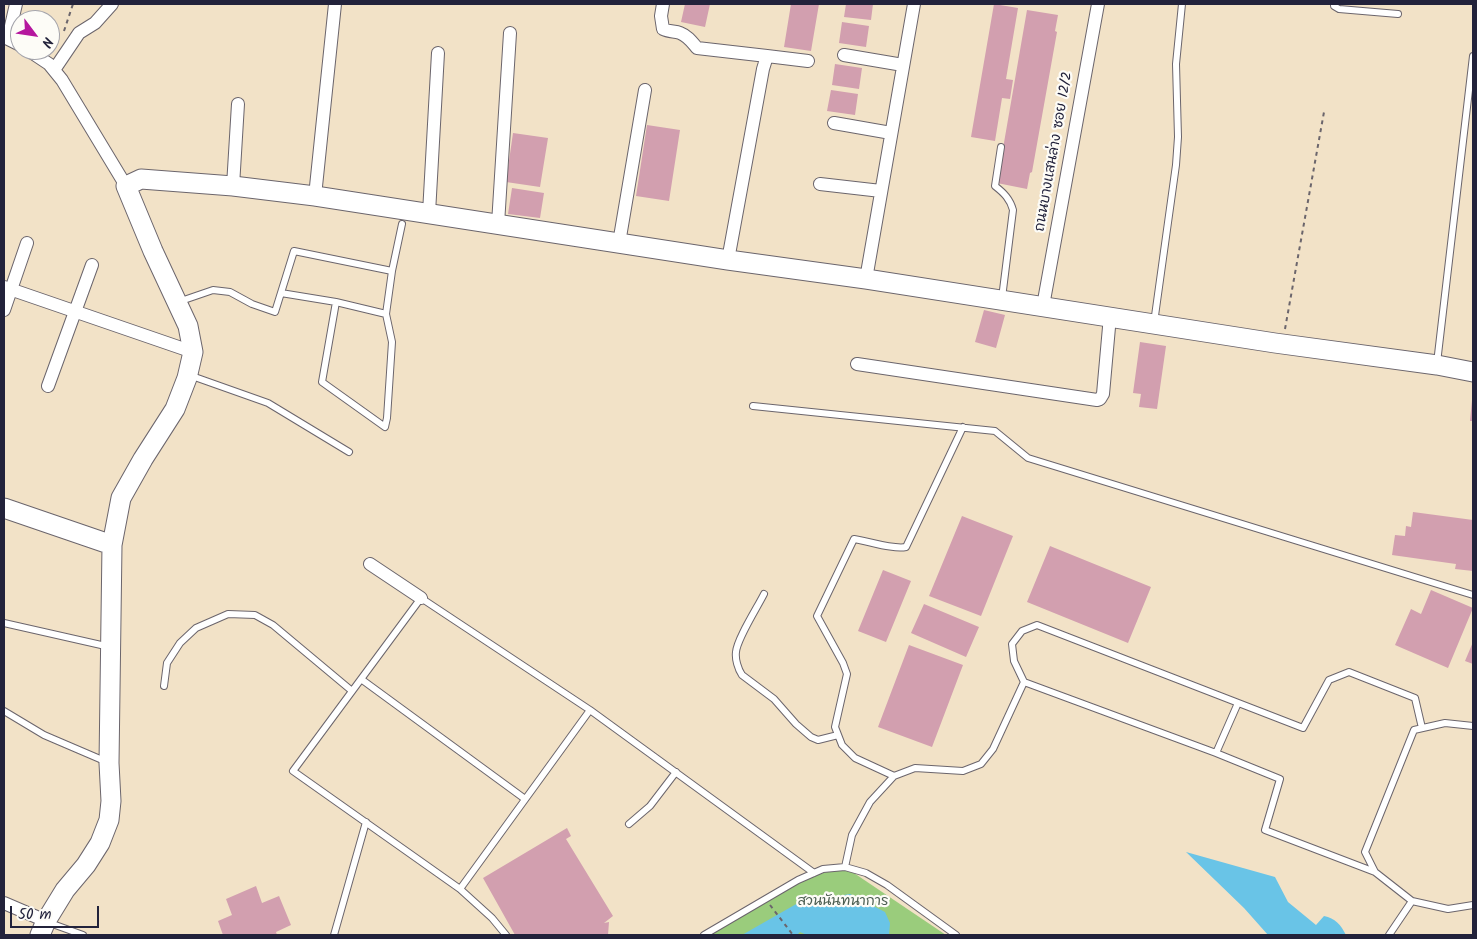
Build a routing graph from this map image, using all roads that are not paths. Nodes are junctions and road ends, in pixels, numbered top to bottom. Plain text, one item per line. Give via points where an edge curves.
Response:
1 (16, 4) edge
2 (112, 4) edge
3 (335, 4) edge
4 (663, 4) edge
5 (914, 4) edge
6 (1098, 4) edge
7 (1182, 4) edge
8 (1334, 4) edge
9 (1398, 14) dead end
10 (510, 33) dead end
11 (5, 41) edge
12 (438, 53) dead end
13 (844, 55) dead end
14 (767, 56) junction
15 (1473, 56) edge
16 (43, 60) edge
17 (808, 61) dead end
18 (903, 65) junction
19 (54, 70) junction
20 (644, 90) dead end
21 (238, 104) dead end
22 (834, 122) dead end
23 (892, 133) junction
24 (1001, 147) dead end
25 (820, 184) dead end
26 (126, 186) junction
27 (233, 186) junction
28 (881, 191) junction
29 (315, 196) junction
30 (429, 213) junction
31 (402, 224) dead end
32 (498, 224) junction
33 (27, 243) dead end
34 (619, 243) junction
35 (728, 260) junction
36 (92, 264) dead end
37 (392, 271) junction
38 (866, 279) junction
39 (7, 288) edge
40 (281, 293) junction
41 (1002, 300) junction
42 (336, 302) junction
43 (177, 303) junction
44 (1043, 306) junction
45 (4, 310) edge
46 (75, 312) junction
47 (386, 314) junction
48 (1110, 316) junction
49 (1154, 323) junction
50 (193, 352) junction
51 (857, 364) dead end
52 (1437, 365) junction
53 (1473, 372) edge
54 (188, 374) junction
55 (48, 386) dead end
56 (753, 406) dead end
57 (963, 427) junction
58 (349, 452) dead end
59 (4, 508) edge
60 (112, 545) junction
61 (370, 564) dead end
62 (764, 594) dead end
63 (1473, 595) edge
64 (421, 598) junction
65 (4, 623) edge
66 (110, 647) junction
67 (360, 679) junction
68 (1024, 682) junction
69 (164, 686) dead end
70 (352, 690) junction
71 (1238, 703) junction
72 (590, 710) junction
73 (4, 711) edge
74 (1473, 726) edge
75 (1422, 728) junction
76 (838, 736) junction
77 (1216, 753) junction
78 (109, 763) junction
79 (676, 772) junction
80 (894, 776) junction
81 (525, 799) junction
82 (366, 822) junction
83 (629, 824) dead end
84 (845, 867) junction
85 (1375, 872) junction
86 (814, 873) junction
87 (460, 889) junction
88 (1412, 901) junction
89 (4, 903) edge
90 (1473, 905) edge
91 (43, 928) edge
92 (83, 935) edge
93 (334, 935) edge
94 (506, 935) edge
95 (704, 935) edge
96 (956, 935) edge
97 (1389, 935) edge

1 - 11 street
2 - 19 street via 95,23 79,33
3 - 29 street
4 - 14 street via 663,29 687,36 697,48
5 - 18 street
6 - 44 street, ถนนบางแสนล่าง ซอย 12/2
7 - 49 lane via 1176,64 1176,165
8 - 9 lane via 1339,10
10 - 32 street
12 - 30 street
13 - 18 street
14 - 17 street
14 - 35 street
15 - 52 lane
16 - 19 street
18 - 23 street
19 - 26 street
20 - 34 street
21 - 27 street
22 - 23 street
23 - 28 street
24 - 41 lane via 995,186 1011,202 1013,210
25 - 28 street
26 - 27 street via 141,179
26 - 43 street
27 - 29 street
28 - 38 street
29 - 30 street
30 - 32 street
31 - 37 lane
32 - 34 street
33 - 39 street
34 - 35 street
35 - 38 street
36 - 46 street
37 - 40 lane via 294,252
37 - 47 lane
38 - 41 street
39 - 45 street
39 - 46 street
40 - 42 lane
40 - 43 lane via 275,312 230,292 213,290
41 - 44 street
42 - 47 lane
42 - 47 lane via 322,382 385,426 392,342
43 - 50 street via 188,326
44 - 48 street
46 - 50 street
46 - 55 street
48 - 49 street
48 - 51 street via 1103,394 1097,400
49 - 52 street
50 - 54 street
52 - 53 street
54 - 58 lane via 268,403
54 - 60 street via 175,410 121,498
56 - 57 lane
57 - 63 lane via 995,430 1028,458
57 - 76 lane via 906,546 902,548 854,539 817,616 847,674 835,727
59 - 60 street
60 - 66 street
61 - 64 street
62 - 76 lane via 736,652 739,670 774,699 811,737 818,740
64 - 67 lane
64 - 72 lane
65 - 66 lane
66 - 78 street
67 - 70 lane
67 - 81 lane
68 - 71 lane via 1014,661 1012,644 1022,631 1037,625
68 - 77 lane
68 - 80 lane via 993,749 981,764 963,771 915,768
69 - 70 lane via 167,663 180,642 196,628 228,614 255,615 272,625
70 - 82 lane via 293,772
71 - 75 lane via 1303,728 1329,680 1349,672 1415,698
71 - 77 lane
72 - 79 lane
72 - 81 lane
73 - 78 lane via 44,735
74 - 75 lane via 1445,722
75 - 85 lane via 1414,730 1365,852
76 - 80 lane via 855,758
77 - 85 lane via 1280,779 1265,830
78 - 91 street via 109,820 100,843
79 - 83 lane via 650,806
79 - 86 lane
80 - 84 lane via 870,802 852,835
81 - 87 lane
82 - 87 lane
82 - 93 lane
84 - 86 lane
84 - 96 lane via 880,881
85 - 88 lane
86 - 95 lane
87 - 94 lane
88 - 90 lane via 1448,909
88 - 97 lane
89 - 91 street
91 - 92 lane

